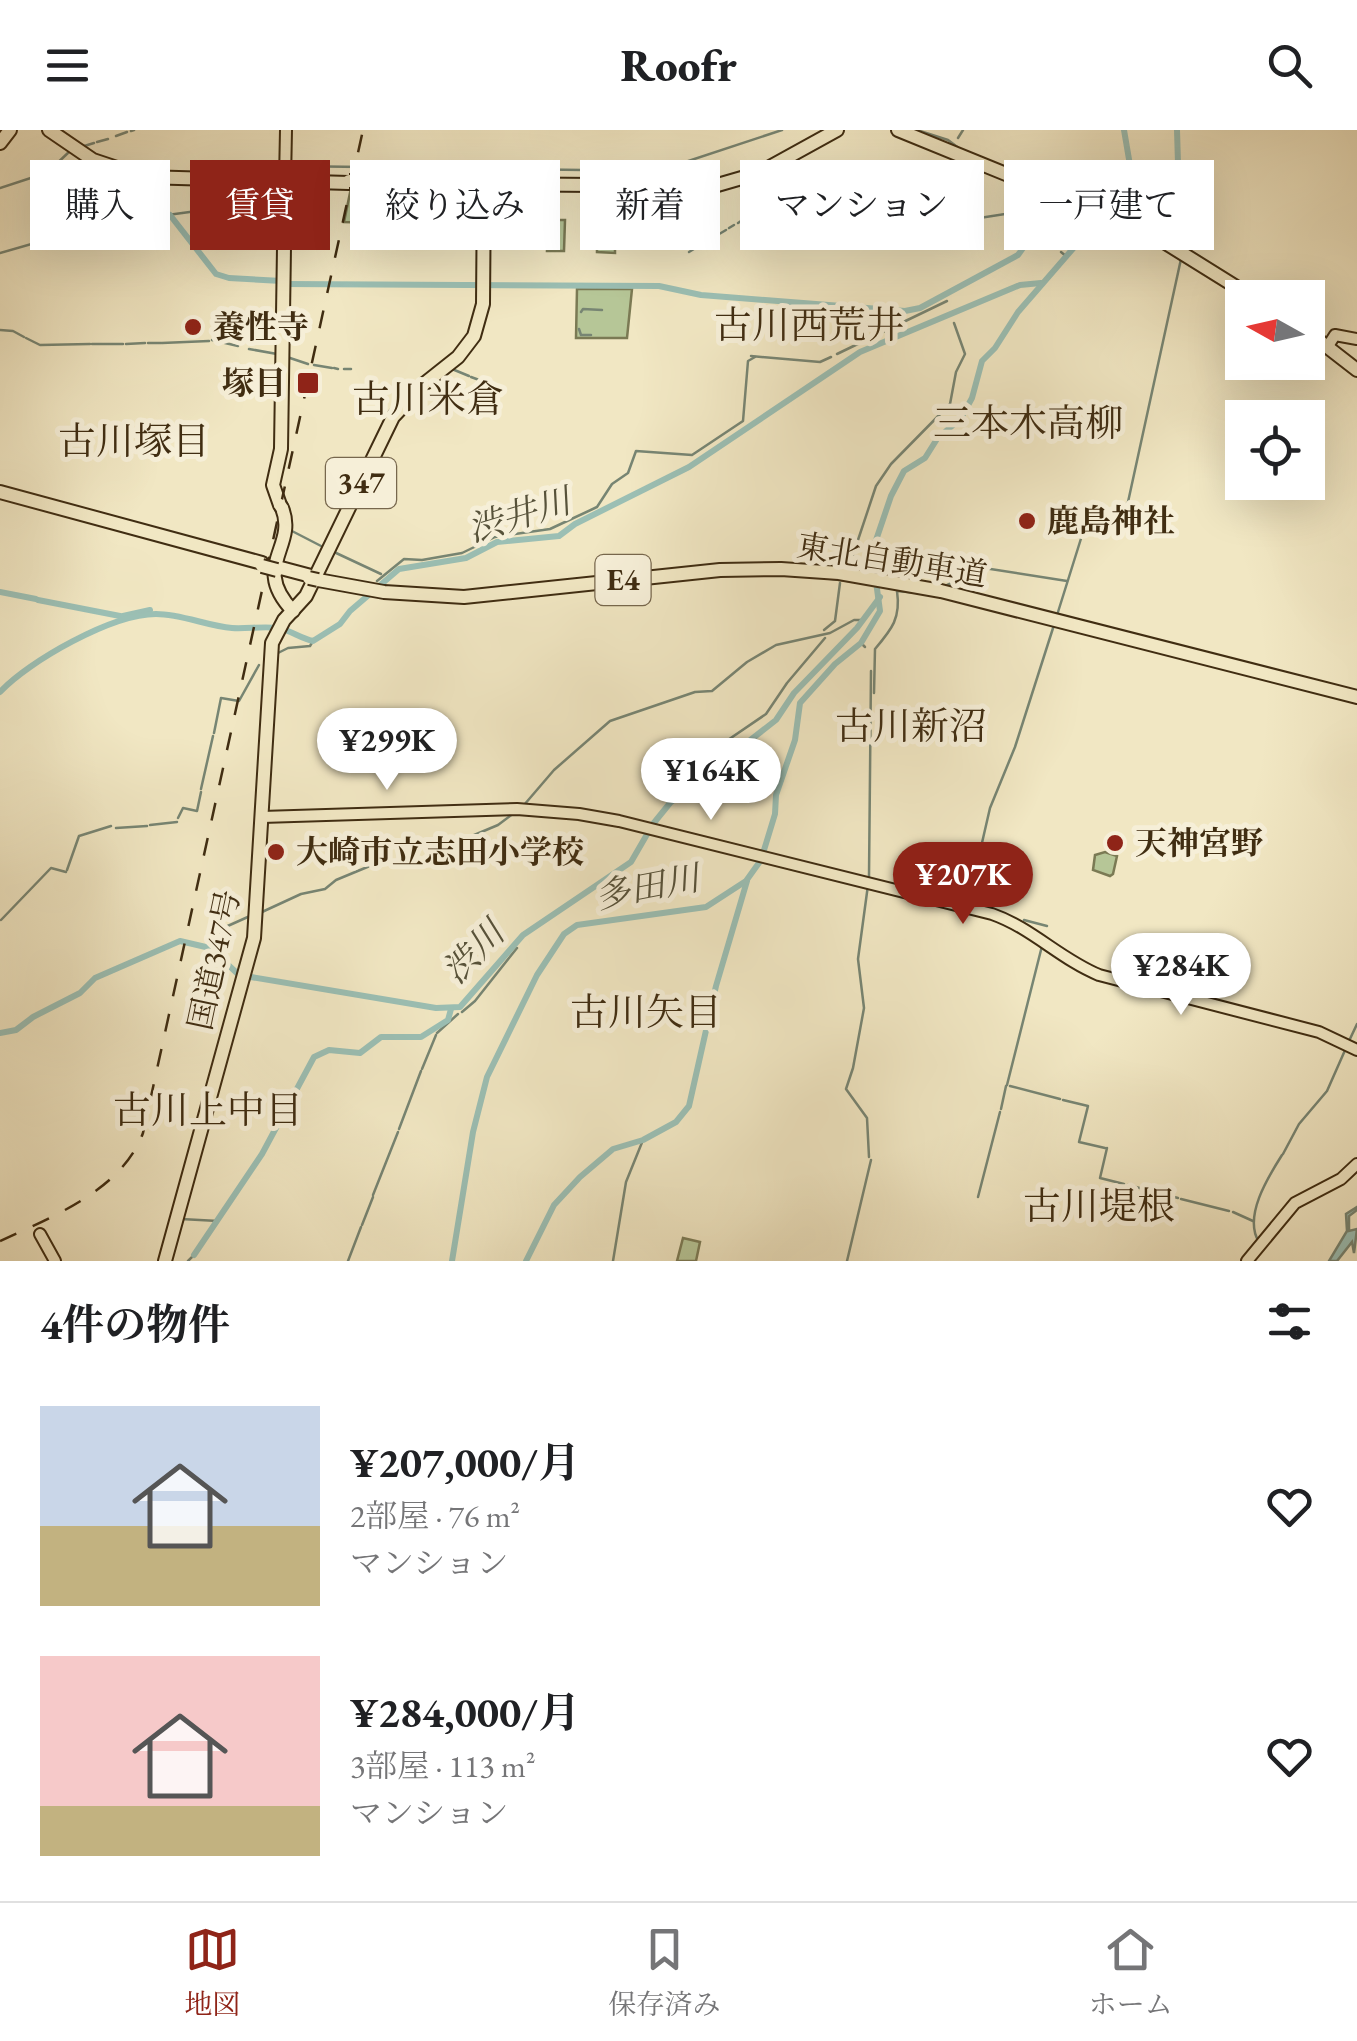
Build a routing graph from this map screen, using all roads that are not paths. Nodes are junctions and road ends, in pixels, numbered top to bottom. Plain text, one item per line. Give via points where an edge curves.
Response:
1 (9, 130) edge
2 (51, 130) edge
3 (286, 130) edge
4 (834, 130) edge
5 (898, 130) edge
6 (906, 130) edge
7 (0, 141) edge
8 (285, 160) edge
9 (1004, 171) edge
10 (1004, 173) edge
11 (190, 180) edge
12 (560, 185) edge
13 (284, 250) edge
14 (483, 250) edge
15 (1180, 250) edge
16 (1228, 280) edge
17 (1357, 339) edge
18 (1325, 342) edge
19 (1328, 344) junction
20 (1357, 368) edge
21 (0, 493) edge
22 (293, 611) junction
23 (1357, 696) edge
24 (262, 817) junction
25 (1351, 1046) edge
26 (1357, 1164) edge
27 (40, 1234) dead end
28 (53, 1260) edge
29 (166, 1261) edge
30 (1246, 1261) edge

1 - 7 highway
2 - 11 highway via 85,156 134,176
3 - 8 main road
4 - 12 highway via 759,174 714,186
5 - 10 highway
6 - 9 highway
13 - 22 highway, 347 via 281,450 273,485 286,524 275,586
14 - 22 highway, 国道347号 / 347 via 474,336 394,416 312,586
15 - 16 highway
17 - 19 main road via 1337,335
18 - 19 highway
19 - 20 highway
21 - 23 highway, 東北自動車道 / E4, bridge via 377,590 505,592 720,566 862,574
22 - 24 highway, 国道347号 / 347 via 270,653
24 - 25 main road via 519,810 651,828 1006,919 1106,978
24 - 29 highway, 国道347号 / 347 via 257,914
26 - 30 main road via 1298,1200
27 - 28 main road

